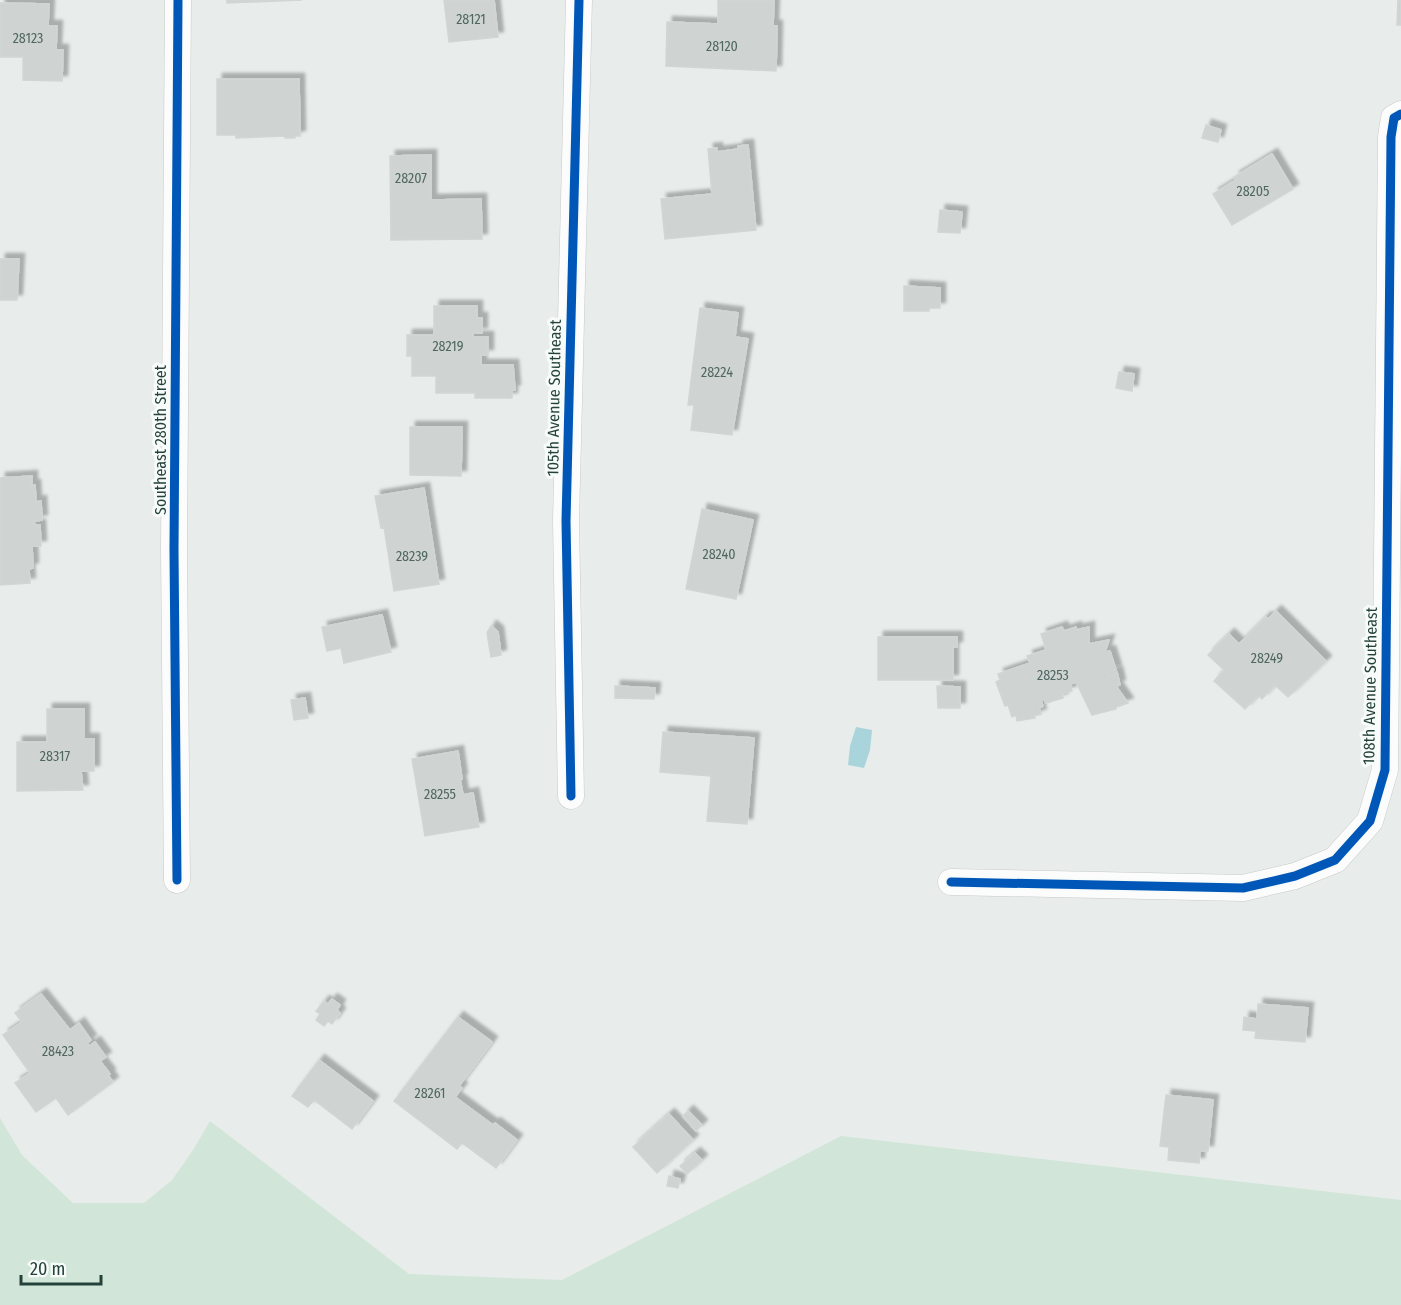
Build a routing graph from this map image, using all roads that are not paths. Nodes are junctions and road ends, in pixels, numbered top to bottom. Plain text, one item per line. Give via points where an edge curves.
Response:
1 (178, 0) edge
2 (579, 0) edge
3 (1401, 114) edge
4 (571, 796) dead end
5 (177, 880) dead end
6 (951, 882) dead end

1 - 5 street, Southeast 280th Street via 174,550
2 - 4 street, 105th Avenue Southeast via 566,521
3 - 6 street, 108th Avenue Southeast via 1394,118 1391,137 1385,770 1370,821 1335,860 1295,876 1243,888

